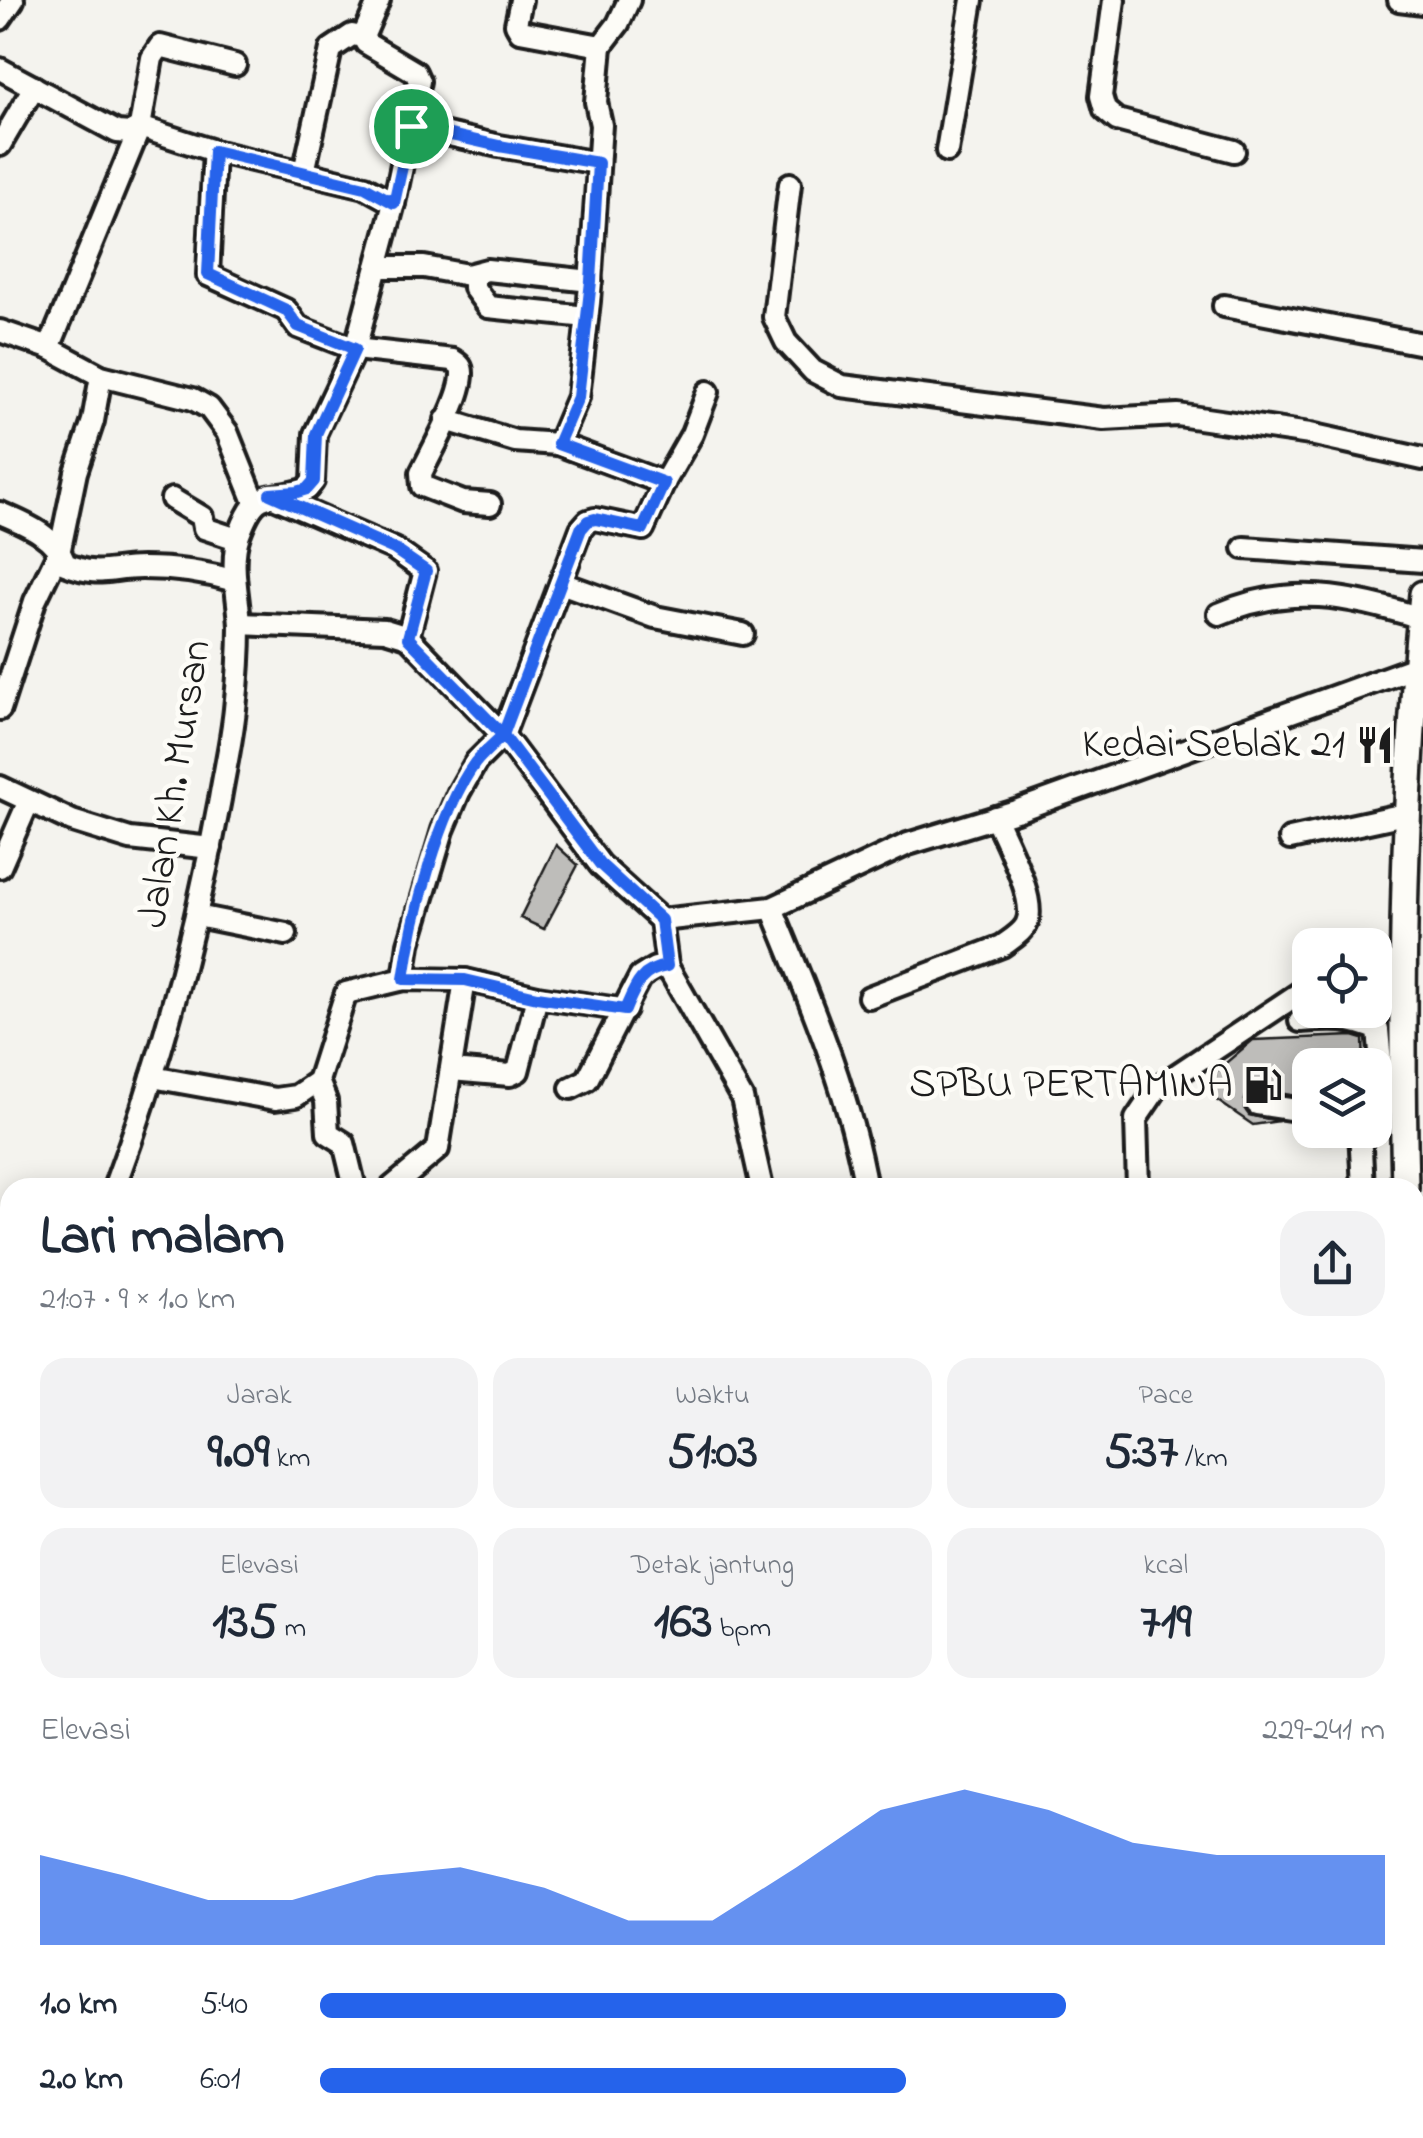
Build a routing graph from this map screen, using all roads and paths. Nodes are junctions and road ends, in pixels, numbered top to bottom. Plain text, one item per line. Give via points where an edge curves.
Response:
1 (13, 0) edge
2 (379, 0) edge
3 (521, 0) edge
4 (628, 0) edge
5 (972, 0) edge
6 (1114, 0) edge
7 (1398, 0) edge
8 (1423, 3) edge
9 (0, 19) edge
10 (363, 37) junction
11 (602, 46) junction
12 (235, 65) dead end
13 (0, 69) edge
14 (34, 87) junction
15 (411, 126) junction
16 (140, 127) junction
17 (0, 145) edge
18 (214, 151) junction
19 (947, 151) dead end
20 (1234, 151) dead end
21 (598, 163) junction
22 (304, 172) junction
23 (790, 184) dead end
24 (394, 203) junction
25 (377, 267) junction
26 (474, 274) junction
27 (591, 281) junction
28 (1224, 306) dead end
29 (588, 317) junction
30 (0, 331) edge
31 (1423, 344) edge
32 (49, 348) junction
33 (355, 349) junction
34 (101, 376) junction
35 (708, 392) dead end
36 (446, 420) junction
37 (558, 444) junction
38 (1423, 458) edge
39 (664, 483) junction
40 (172, 498) dead end
41 (262, 498) junction
42 (490, 504) dead end
43 (0, 514) edge
44 (237, 539) junction
45 (60, 548) junction
46 (1244, 548) dead end
47 (1423, 561) edge
48 (235, 582) junction
49 (560, 583) junction
50 (1422, 606) edge
51 (1219, 614) dead end
52 (240, 624) junction
53 (743, 634) dead end
54 (408, 638) junction
55 (1416, 667) junction
56 (0, 709) edge
57 (503, 735) junction
58 (0, 786) edge
59 (28, 802) junction
60 (1405, 814) junction
61 (995, 817) junction
62 (1290, 840) dead end
63 (211, 848) junction
64 (0, 868) edge
65 (772, 908) junction
66 (197, 916) junction
67 (661, 920) junction
68 (286, 934) dead end
69 (1402, 962) junction
70 (1392, 963) edge
71 (667, 966) junction
72 (404, 979) junction
73 (465, 980) junction
74 (537, 997) junction
75 (869, 997) dead end
76 (1292, 998) edge
77 (625, 1010) junction
78 (1386, 1028) edge
79 (1390, 1029) junction
80 (1390, 1048) edge
81 (451, 1070) junction
82 (152, 1078) junction
83 (318, 1080) junction
84 (572, 1088) dead end
85 (1257, 1104) dead end
86 (1292, 1109) edge
87 (1392, 1128) edge
88 (1361, 1148) edge
89 (117, 1178) edge
90 (353, 1178) edge
91 (403, 1178) edge
92 (760, 1178) edge
93 (864, 1178) edge
94 (1138, 1178) edge
95 (1362, 1178) edge
96 (1403, 1178) edge

1 - 9 street
2 - 10 street
3 - 11 street via 520,31
4 - 11 street
5 - 19 street
6 - 20 street via 1101,96 1105,110 1117,120
7 - 8 street
10 - 15 street via 415,72
10 - 22 street via 352,35 331,49
11 - 21 street
12 - 16 street via 160,46
13 - 14 street
14 - 16 street via 117,132
14 - 17 street
15 - 21 street
15 - 24 street
16 - 18 street
16 - 32 street
18 - 22 street
18 - 33 street via 208,274 286,310 298,326
21 - 27 street
22 - 24 street via 365,187
23 - 38 street via 774,317 786,342 828,381 1104,418 1178,415
24 - 25 street
25 - 26 street
25 - 33 street
26 - 27 street
26 - 29 street via 474,288 488,307
27 - 29 street
28 - 31 street
29 - 37 street via 578,397
30 - 32 street
32 - 34 street
33 - 36 street via 454,360 462,373
33 - 41 street via 316,434 314,481 307,489
34 - 41 street via 193,398 209,408
34 - 45 street
35 - 39 street
36 - 37 street via 515,441
36 - 42 street via 421,474 422,486
37 - 39 street
39 - 49 street via 643,529 588,521
40 - 44 street via 202,518 204,528
41 - 44 street, Jalan Kh. Mursan
41 - 54 street via 394,549 426,571
43 - 45 street
44 - 48 street, Jalan Kh. Mursan
45 - 48 street via 66,564 88,574 168,569
45 - 56 street
46 - 47 street
48 - 52 street, Jalan Kh. Mursan
49 - 53 street via 655,617
49 - 57 street
50 - 51 street via 1292,594
50 - 55 main road
52 - 54 street via 385,630
52 - 63 street, Jalan Kh. Mursan via 236,710
54 - 57 street
55 - 60 main road
55 - 61 street
57 - 67 street via 600,864
57 - 72 street via 476,762 453,804 408,944
58 - 59 street
59 - 63 street via 130,840
59 - 64 street
60 - 62 street
60 - 69 main road
61 - 65 street via 908,844
61 - 75 street via 1028,898 1029,921 1002,946
63 - 66 street, Jalan Kh. Mursan
65 - 67 street
65 - 93 street via 821,1028
66 - 68 street
66 - 82 street, Jalan Kh. Mursan
67 - 71 street
69 - 70 street
69 - 79 main road
71 - 77 street via 640,977
71 - 92 street via 742,1098
72 - 73 street
72 - 83 street via 346,993
73 - 74 street
73 - 81 street
74 - 77 street
74 - 81 street via 518,1071
76 - 94 street via 1157,1088 1136,1119
77 - 84 street via 587,1080
78 - 79 street
79 - 80 main road
81 - 91 street via 438,1149
82 - 83 street via 274,1100 296,1096
82 - 89 street, Jalan Kh. Mursan
83 - 90 street via 328,1133 344,1143
85 - 86 street
87 - 96 main road
88 - 95 street

